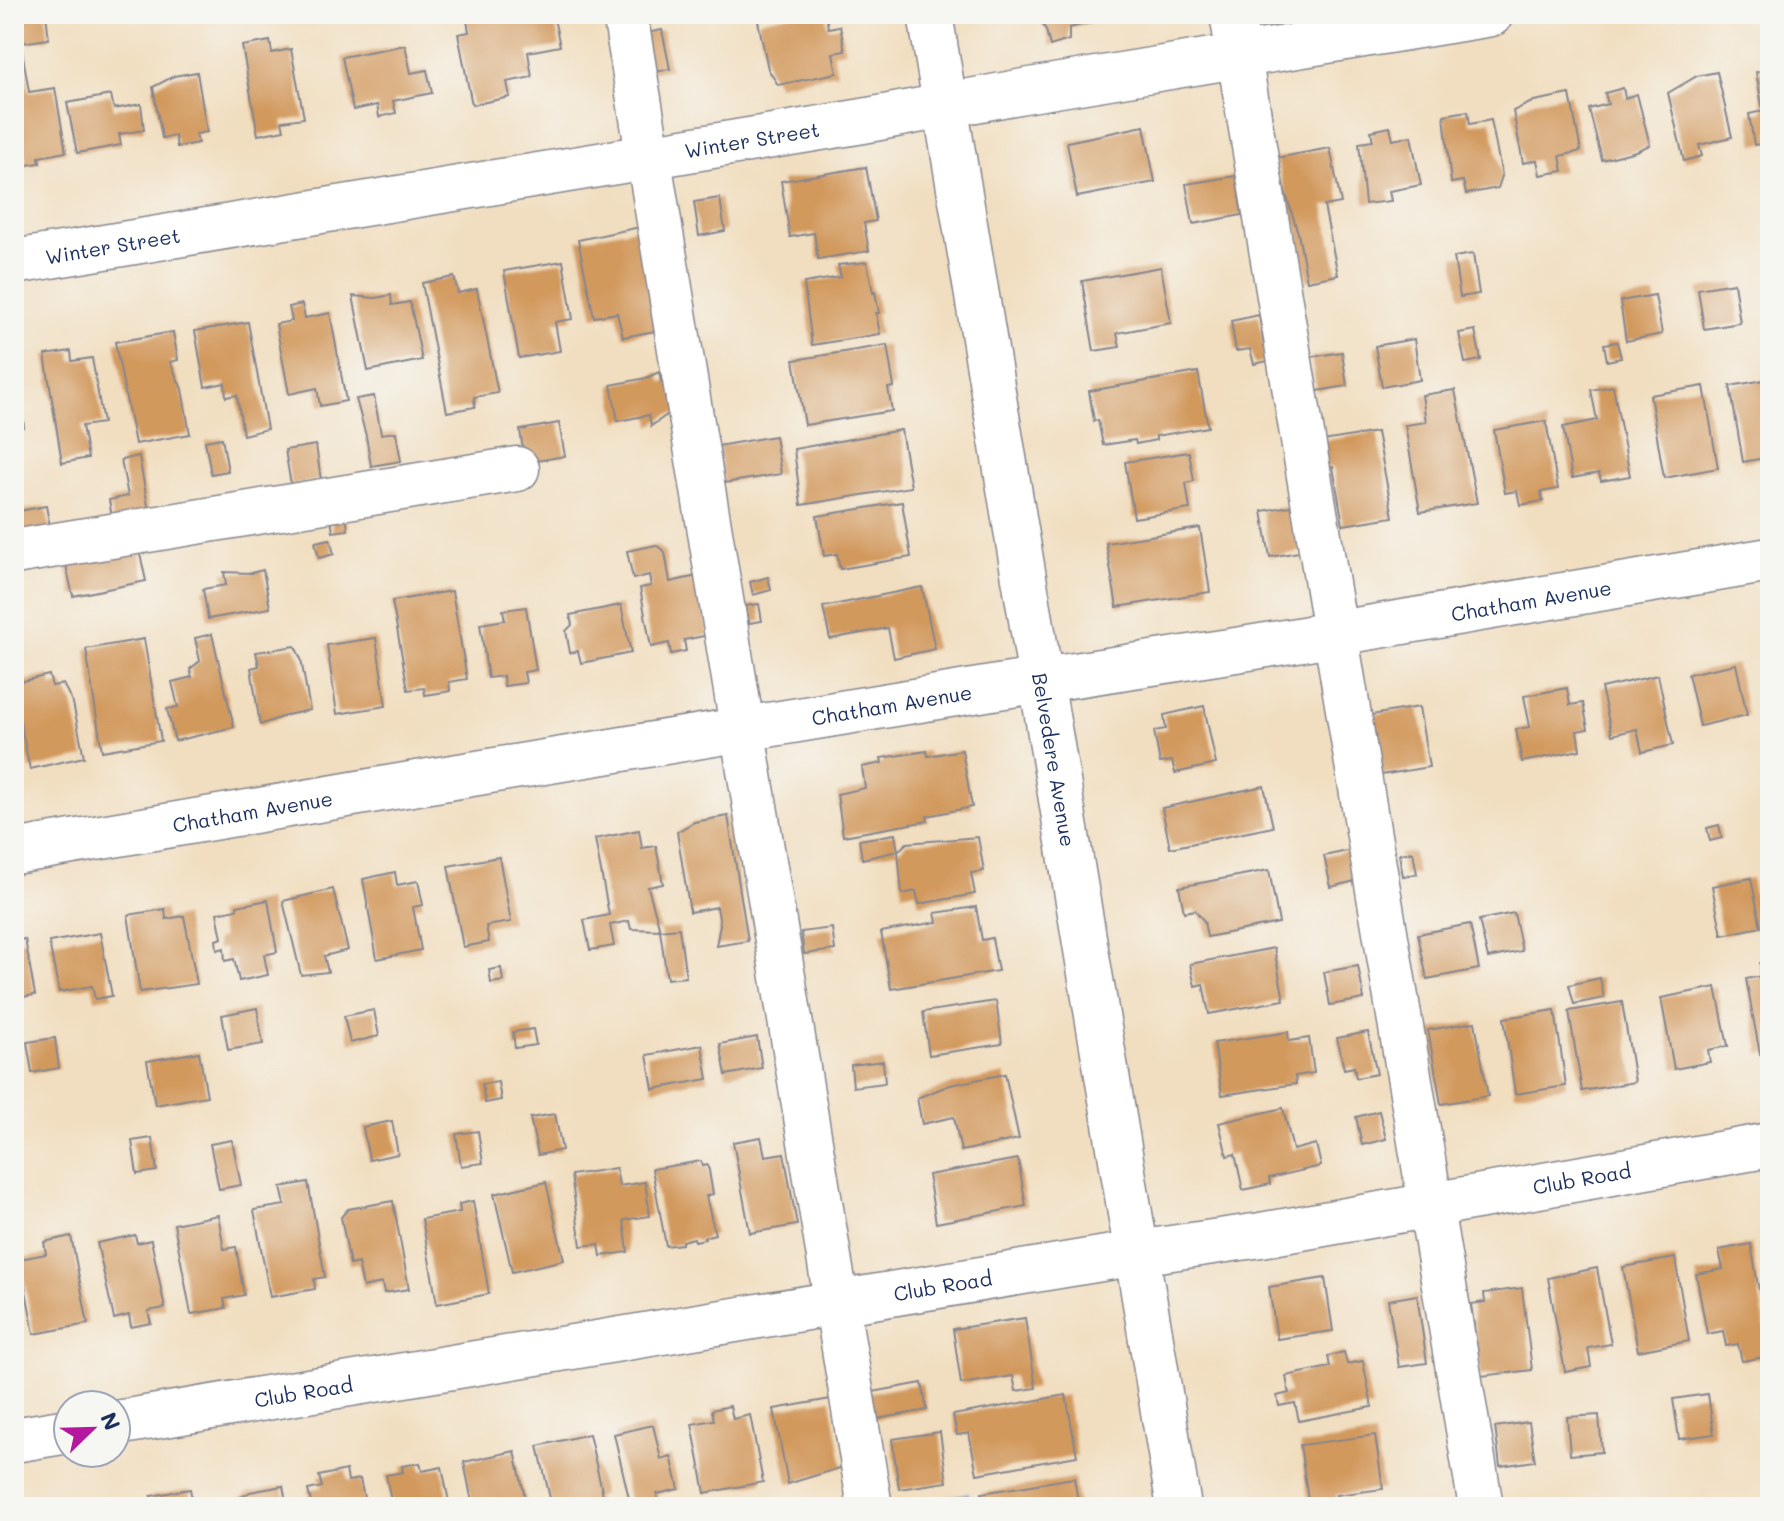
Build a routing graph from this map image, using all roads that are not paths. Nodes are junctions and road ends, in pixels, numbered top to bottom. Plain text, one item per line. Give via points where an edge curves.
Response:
1 (625, 14) edge
2 (930, 14) edge
3 (1491, 14) edge
4 (1236, 35) edge
5 (945, 105) junction
6 (648, 157) junction
7 (14, 262) edge
8 (517, 469) dead end
9 (14, 552) edge
10 (1770, 560) edge
11 (1336, 633) junction
12 (1040, 681) junction
13 (743, 730) junction
14 (14, 852) edge
15 (1770, 1145) edge
16 (1431, 1206) junction
17 (1137, 1253) junction
18 (837, 1303) junction
19 (132, 1420) edge
20 (52, 1434) edge
21 (14, 1440) edge
22 (870, 1507) edge
23 (1179, 1507) edge
24 (1481, 1507) edge

1 - 6 street
2 - 5 street, Belvedere Avenue
3 - 4 street, Winter Street
4 - 5 street, Winter Street
4 - 11 street
5 - 6 street, Winter Street
5 - 12 street, Belvedere Avenue
6 - 7 street, Winter Street
6 - 13 street
8 - 9 street
10 - 11 street, Chatham Avenue
11 - 12 street, Chatham Avenue
11 - 16 street
12 - 13 street, Chatham Avenue
12 - 17 street, Belvedere Avenue
13 - 14 street, Chatham Avenue
13 - 18 street
15 - 16 street, Club Road
16 - 17 street, Club Road
16 - 24 street
17 - 18 street, Club Road
17 - 23 street, Belvedere Avenue
18 - 19 street, Club Road
18 - 22 street
20 - 21 street

